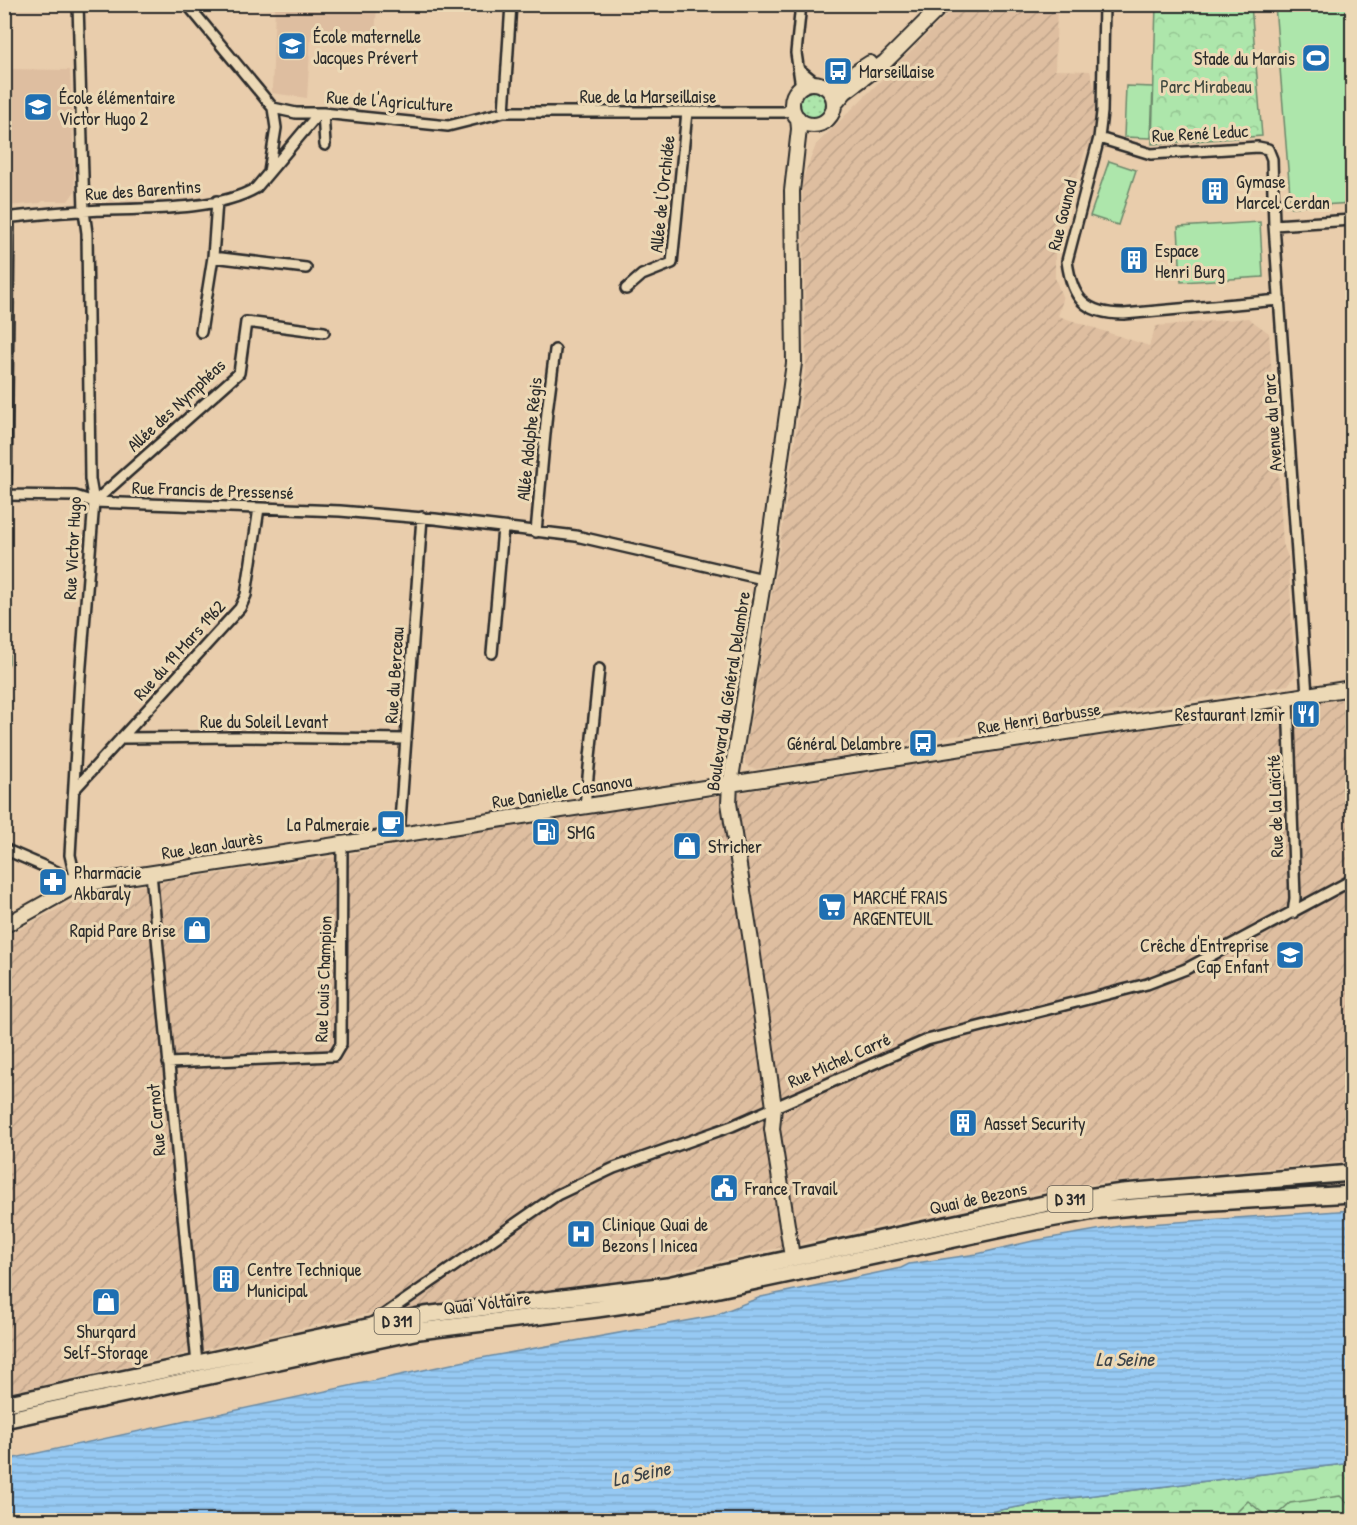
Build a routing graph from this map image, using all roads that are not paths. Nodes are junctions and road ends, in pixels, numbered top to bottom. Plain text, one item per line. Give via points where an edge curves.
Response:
1 (78, 4) edge
2 (187, 4) edge
3 (511, 4) edge
4 (801, 4) edge
5 (929, 4) edge
6 (943, 4) edge
7 (1104, 4) edge
8 (800, 70) junction
9 (819, 85) junction
10 (801, 87) junction
11 (834, 105) junction
12 (273, 108) junction
13 (504, 112) junction
14 (687, 112) junction
15 (321, 113) junction
16 (795, 114) junction
17 (816, 125) junction
18 (1099, 138) junction
19 (325, 145) dead end
20 (1268, 149) joint
21 (795, 164) junction
22 (269, 172) junction
23 (217, 201) junction
24 (84, 211) junction
25 (7, 218) edge
26 (1353, 220) edge
27 (1274, 225) junction
28 (213, 257) junction
29 (306, 268) dead end
30 (626, 289) dead end
31 (1280, 300) junction
32 (201, 332) dead end
33 (324, 332) dead end
34 (555, 350) dead end
35 (5, 495) edge
36 (94, 502) junction
37 (259, 508) junction
38 (422, 518) junction
39 (503, 528) junction
40 (536, 532) junction
41 (764, 579) junction
42 (492, 653) dead end
43 (599, 669) dead end
44 (1353, 688) edge
45 (1307, 695) junction
46 (1287, 698) junction
47 (121, 738) junction
48 (406, 740) junction
49 (730, 784) junction
50 (74, 790) junction
51 (585, 806) junction
52 (399, 835) junction
53 (342, 843) junction
54 (4, 849) edge
55 (152, 873) junction
56 (1353, 880) edge
57 (77, 885) junction
58 (1293, 913) junction
59 (4, 926) edge
60 (168, 1063) junction
61 (774, 1107) junction
62 (1353, 1173) edge
63 (1353, 1194) edge
64 (796, 1266) junction
65 (365, 1327) junction
66 (197, 1364) junction
67 (4, 1404) edge
68 (4, 1419) edge

1 - 24 street, Rue Victor Hugo
2 - 12 street
3 - 13 street
4 - 8 street via 796,53
5 - 9 street via 862,70 839,83
6 - 11 street via 885,62
7 - 18 street, Rue Gounod
8 - 9 street
8 - 10 street
9 - 10 street
9 - 11 street via 831,94
10 - 16 street via 794,95
11 - 17 street via 828,118
12 - 15 street, Rue de l'Agriculture
12 - 22 street via 276,128
13 - 14 street, Rue de la Marseillaise
13 - 15 street, Rue de l'Agriculture via 448,126
14 - 16 street, Rue de la Marseillaise
14 - 30 street, Allée de l'Orchidée via 672,263 642,275
15 - 19 street
15 - 22 street, Rue des Barentins
16 - 17 street via 807,124
16 - 21 street, Boulevard du Général Delambre via 800,129
17 - 21 street, Boulevard du Général Delambre
18 - 20 street, Rue René Leduc via 1151,154
18 - 31 street, Rue Gounod via 1067,261 1069,281 1077,297 1106,314
20 - 27 street, Avenue du Parc via 1272,159
21 - 41 street, Boulevard du Général Delambre via 794,363
22 - 23 street, Rue des Barentins via 256,188
23 - 24 street, Rue des Barentins
23 - 28 street
24 - 25 street, Rue des Barentins
24 - 36 street, Rue Victor Hugo via 90,479
25 - 35 street
26 - 27 street
27 - 31 street, Avenue du Parc
28 - 29 street
28 - 32 street
31 - 45 street, Avenue du Parc
33 - 36 street, Allée des Nymphéas via 246,322 239,373
34 - 40 street, Allée Adolphe Régis
35 - 36 street, Rue Francis de Pressensé via 75,496
36 - 37 street, Rue Francis de Pressensé
36 - 50 street, Rue Victor Hugo
37 - 38 street, Rue Francis de Pressensé
37 - 47 street, Rue du 19 Mars 1962 via 246,595 240,608
38 - 39 street, Rue Francis de Pressensé
38 - 48 street, Rue du Berceau
39 - 40 street, Rue Francis de Pressensé
39 - 42 street
40 - 41 street, Rue Francis de Pressensé via 576,536
41 - 49 street, Boulevard du Général Delambre
43 - 51 street
44 - 45 street, Rue Henri Barbusse
45 - 46 street, Rue Henri Barbusse
46 - 49 street, Rue Henri Barbusse
46 - 58 street, Rue de la Laïcité
47 - 48 street, Rue du Soleil Levant
47 - 50 street, Rue du 19 Mars 1962
48 - 52 street, Rue du Berceau
49 - 51 street, Rue Danielle Casanova
49 - 61 street, Boulevard du Général Delambre via 729,803
50 - 57 street, Rue Victor Hugo via 70,855
51 - 52 street, Rue Danielle Casanova
52 - 53 street, Rue Jean Jaurès
53 - 55 street, Rue Jean Jaurès
53 - 60 street, Rue Louis Champion via 341,1044 334,1056
54 - 57 street
55 - 57 street, Rue Jean Jaurès
55 - 60 street, Rue Carnot
56 - 58 street, Rue Michel Carré
57 - 59 street, Rue Jean Jaurès
58 - 61 street, Rue Michel Carré via 1186,969 1147,984 927,1040
60 - 66 street, Rue Carnot
61 - 64 street, Boulevard du Général Delambre via 772,1129
61 - 65 street, Rue Michel Carré via 614,1168 557,1195
62 - 64 main road, Quai de Bezons / D 311 via 1058,1201
63 - 64 main road, Quai de Bezons / D 311 via 1100,1210 830,1265
64 - 65 main road, Quai Voltaire / D 311
64 - 68 main road, Quai Voltaire / D 311 via 771,1277 663,1299 419,1331
65 - 66 main road, Quai Voltaire / D 311
66 - 67 main road, Quai Voltaire / D 311

